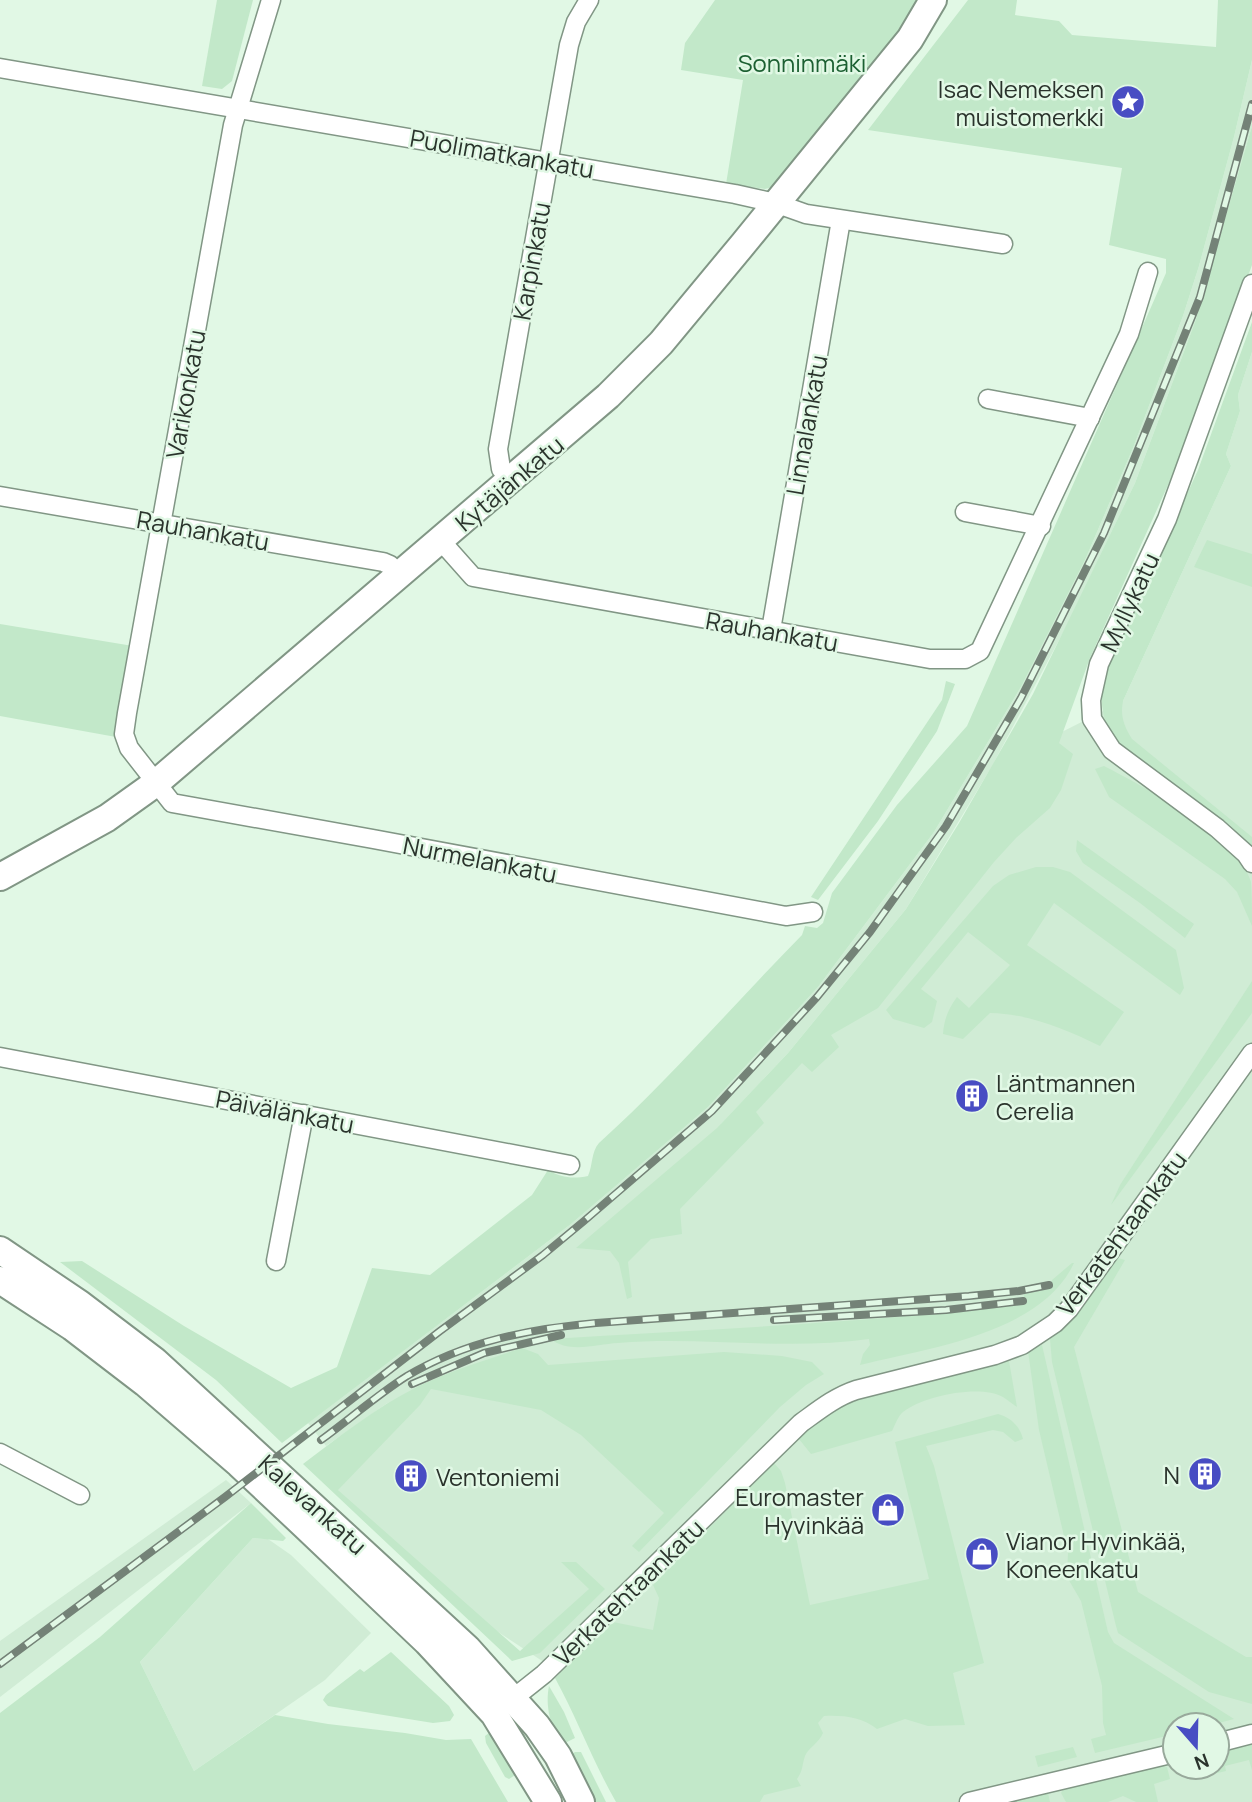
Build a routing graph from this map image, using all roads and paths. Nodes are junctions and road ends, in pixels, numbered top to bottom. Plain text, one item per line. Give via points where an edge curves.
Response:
1 (271, 0) edge
2 (589, 0) edge
3 (933, 0) edge
4 (0, 68) edge
5 (240, 109) junction
6 (548, 161) junction
7 (775, 203) junction
8 (841, 220) junction
9 (1003, 244) dead end
10 (1148, 272) dead end
11 (1252, 284) edge
12 (988, 400) dead end
13 (1090, 418) junction
14 (511, 481) junction
15 (0, 496) edge
16 (965, 512) dead end
17 (162, 523) junction
18 (1041, 526) junction
19 (441, 541) junction
20 (400, 576) junction
21 (771, 631) junction
22 (156, 783) junction
23 (1252, 863) edge
24 (0, 877) edge
25 (813, 912) dead end
26 (1252, 1054) edge
27 (0, 1057) edge
28 (304, 1114) junction
29 (570, 1165) dead end
30 (0, 1250) edge
31 (276, 1261) dead end
32 (0, 1280) edge
33 (0, 1452) edge
34 (80, 1495) dead end
35 (504, 1706) junction
36 (1252, 1734) edge
37 (1231, 1739) edge
38 (1161, 1756) edge
39 (548, 1802) edge
40 (582, 1802) edge
41 (969, 1802) edge

1 - 5 street, Varikonkatu
2 - 6 street, Karpinkatu via 569,45
3 - 7 main road, Kytäjänkatu via 910,39
4 - 5 street, Puolimatkankatu
5 - 6 street, Puolimatkankatu
5 - 17 street, Varikonkatu via 233,125
6 - 7 street, Puolimatkankatu
6 - 14 street, Karpinkatu via 498,449 501,469
7 - 8 street, Puolimatkankatu
7 - 14 main road, Kytäjänkatu via 635,370
8 - 9 street, Puolimatkankatu
8 - 21 street, Linnalankatu
10 - 13 street, Rauhankatu via 1129,334
11 - 23 street, Myllykatu via 1167,520 1099,664 1091,700 1092,719 1112,750 1217,828
12 - 13 street
13 - 18 street, Rauhankatu
14 - 19 main road, Kytäjänkatu
15 - 17 street, Rauhankatu
16 - 18 street
17 - 20 street, Rauhankatu via 383,562
17 - 22 street, Varikonkatu via 124,734
18 - 21 street, Rauhankatu via 980,651 965,659 930,659
19 - 20 main road, Kytäjänkatu
19 - 21 street, Rauhankatu via 472,577
20 - 22 main road, Kytäjänkatu
22 - 24 main road, Kytäjänkatu via 98,823
22 - 25 street, Nurmelankatu via 172,803 786,916
26 - 35 street, Verkatehtaankatu via 1055,1323 1022,1345 995,1355 856,1390 824,1406 801,1423 544,1674
27 - 28 street, Päivälänkatu
28 - 29 street, Päivälänkatu
28 - 31 street
30 - 35 main road, Kalevankatu via 155,1361 467,1647
32 - 35 main road, Kalevankatu via 145,1383 239,1464 427,1642
33 - 34 street
35 - 39 main road, Kalevankatu
35 - 40 main road, Kalevankatu via 537,1726
36 - 37 street
38 - 41 street

